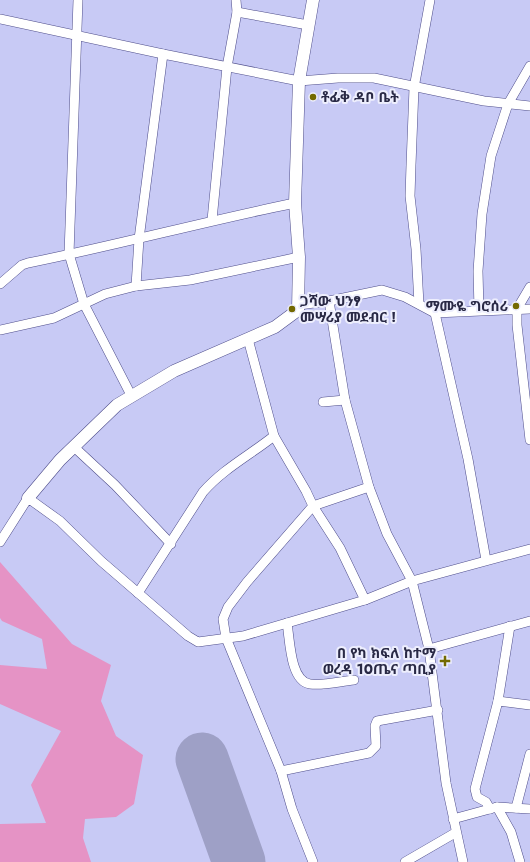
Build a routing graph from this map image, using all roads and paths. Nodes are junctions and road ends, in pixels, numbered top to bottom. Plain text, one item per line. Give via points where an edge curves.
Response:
1 (78, 0) edge
2 (236, 0) edge
3 (313, 0) edge
4 (430, 0) edge
5 (237, 12) junction
6 (0, 19) edge
7 (308, 25) junction
8 (78, 36) junction
9 (163, 54) junction
10 (227, 66) junction
11 (530, 66) edge
12 (299, 81) junction
13 (414, 88) junction
14 (508, 104) junction
15 (530, 106) edge
16 (295, 203) junction
17 (212, 220) junction
18 (139, 239) junction
19 (69, 254) junction
20 (299, 257) junction
21 (0, 284) edge
22 (136, 286) junction
23 (530, 287) edge
24 (329, 301) junction
25 (84, 304) junction
26 (419, 304) junction
27 (299, 305) junction
28 (517, 309) junction
29 (478, 310) junction
30 (530, 310) edge
31 (435, 313) junction
32 (0, 330) edge
33 (248, 339) junction
34 (132, 397) junction
35 (345, 400) junction
36 (322, 402) dead end
37 (274, 436) junction
38 (530, 440) edge
39 (73, 446) junction
40 (369, 486) junction
41 (28, 498) junction
42 (313, 506) junction
43 (1, 537) edge
44 (170, 544) junction
45 (530, 549) edge
46 (486, 560) junction
47 (412, 581) junction
48 (138, 593) junction
49 (365, 600) junction
50 (530, 621) edge
51 (287, 623) junction
52 (510, 626) junction
53 (226, 638) junction
54 (429, 649) junction
55 (354, 680) dead end
56 (498, 701) junction
57 (530, 705) edge
58 (438, 710) junction
59 (530, 754) edge
60 (281, 772) junction
61 (494, 808) junction
62 (516, 808) junction
63 (530, 809) edge
64 (453, 819) junction
65 (455, 833) junction
66 (420, 852) junction
67 (313, 862) edge
68 (405, 862) edge
69 (422, 862) edge
70 (462, 862) edge
71 (520, 862) edge

1 - 8 street
2 - 5 street
3 - 7 main road
4 - 13 street
5 - 7 street
5 - 10 street
6 - 8 street
7 - 12 main road
8 - 9 street
8 - 19 street
9 - 10 street
9 - 18 street
10 - 12 street
10 - 17 street
11 - 14 street
12 - 13 street via 374,78
12 - 16 main road
13 - 14 street via 484,102
13 - 26 street via 410,196
14 - 15 street
14 - 29 street via 491,156 486,184 478,271
16 - 17 street
16 - 20 main road
17 - 18 street
18 - 19 street
18 - 22 street
19 - 21 street via 22,265
19 - 25 street
20 - 22 street via 190,280
20 - 27 main road
22 - 25 street via 105,294
23 - 28 street
24 - 26 street via 382,290
24 - 27 street
24 - 35 street
25 - 32 street via 54,318
25 - 34 street
26 - 31 street
27 - 33 main road via 298,310 275,327
28 - 29 street
28 - 30 street
28 - 38 street
29 - 31 street
31 - 46 street via 468,459
33 - 34 main road via 174,371
33 - 37 street
34 - 39 main road via 117,405
35 - 36 street
35 - 40 street
37 - 42 street
37 - 44 street via 210,483
39 - 41 main road
39 - 44 street
40 - 42 street
40 - 47 street via 387,534
41 - 43 street
41 - 48 street via 60,521
42 - 49 street via 340,548
42 - 53 street via 228,607 223,619
44 - 48 street
45 - 46 street
46 - 47 street
47 - 49 street
47 - 54 street
48 - 53 street via 198,642
49 - 51 street
50 - 52 street
51 - 53 street via 243,636
51 - 55 street via 294,664 301,680 310,684
52 - 54 street
52 - 56 street
53 - 60 street
54 - 58 street
56 - 57 street
56 - 61 street via 475,789 477,797
58 - 60 street via 377,721 376,746 369,753
58 - 64 street via 446,783
59 - 62 street
60 - 67 street via 292,809
61 - 62 street
61 - 64 street
61 - 71 street via 511,832
62 - 63 street
64 - 65 street
65 - 66 street
65 - 70 street
66 - 68 street
66 - 69 street

